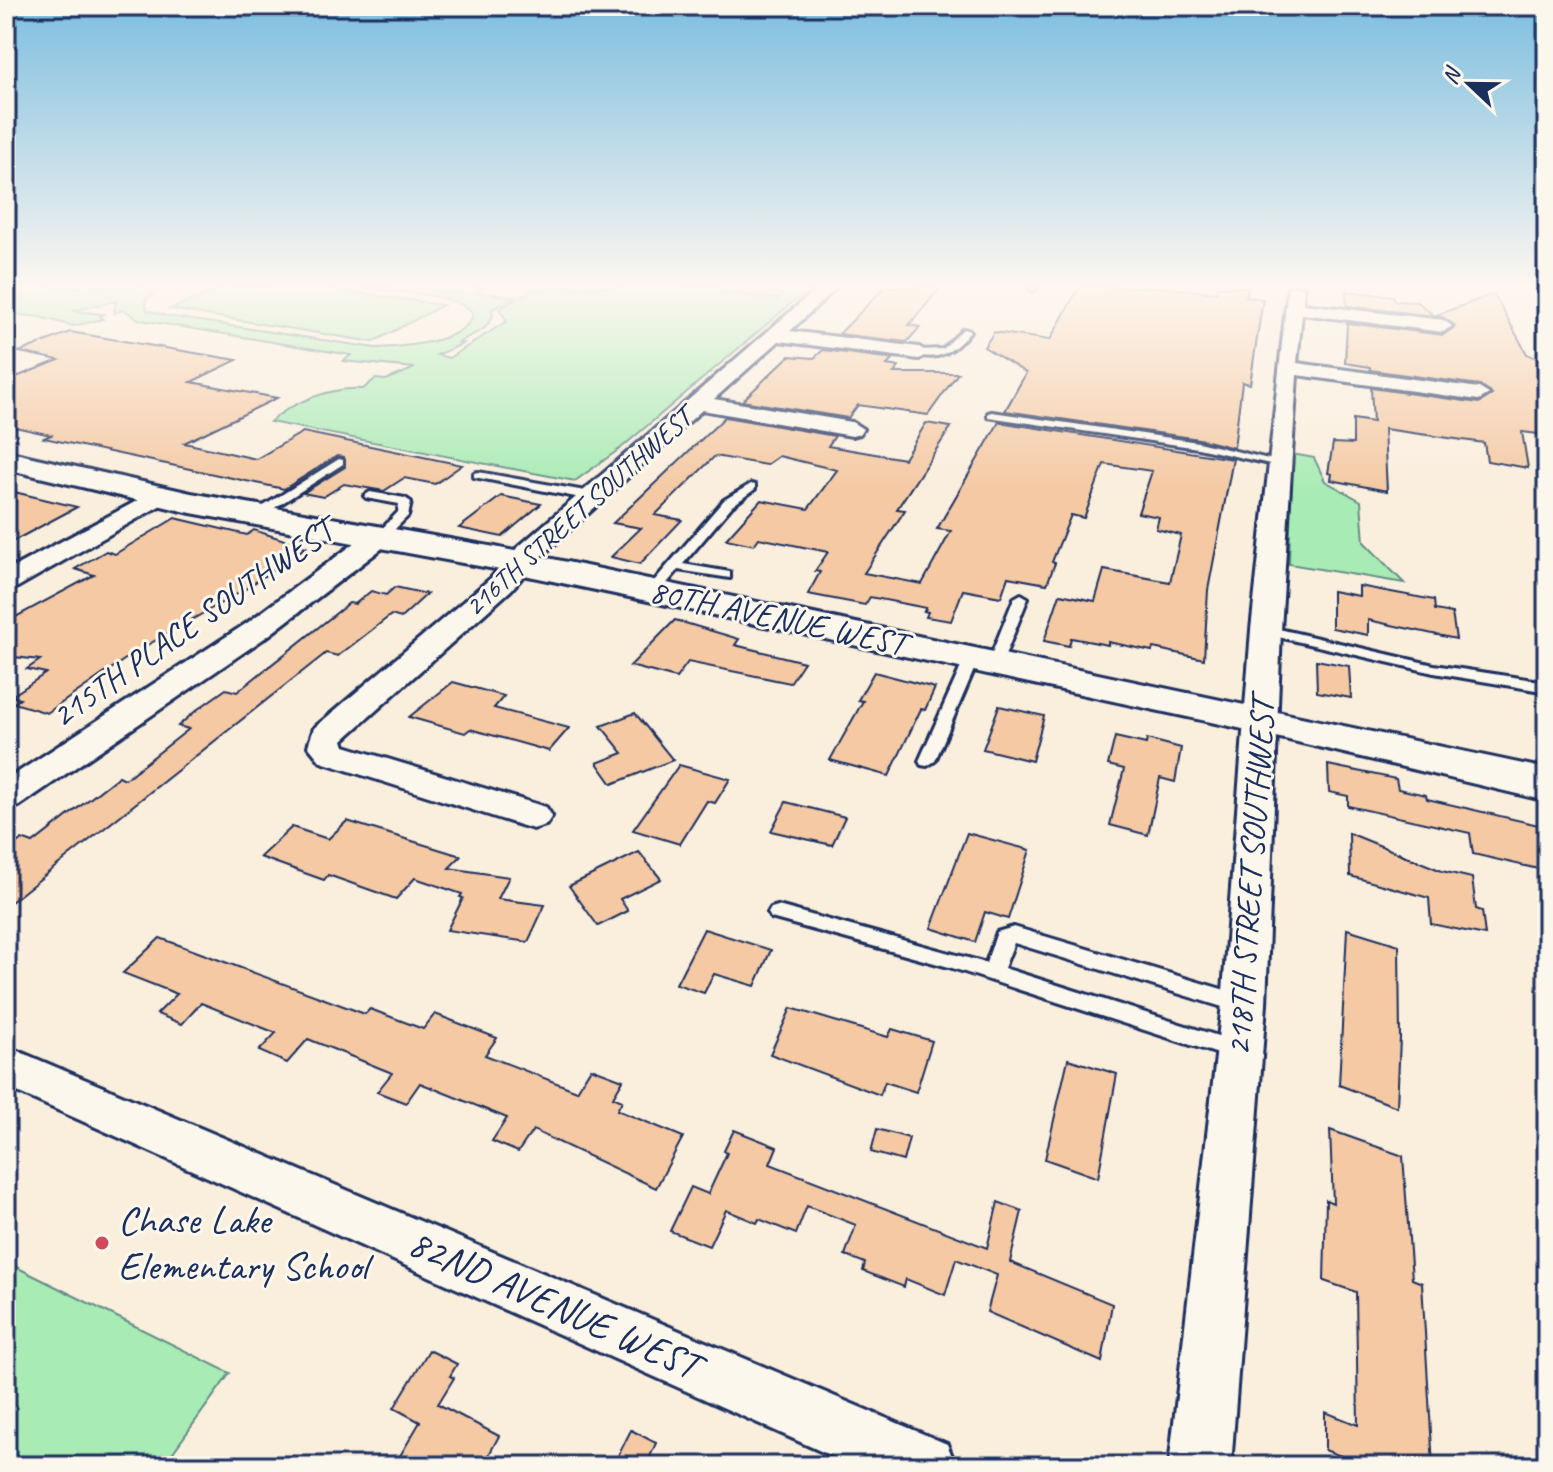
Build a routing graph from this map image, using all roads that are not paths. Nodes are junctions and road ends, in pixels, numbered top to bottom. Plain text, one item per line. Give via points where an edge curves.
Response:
1 (751, 356) edge
2 (1288, 356) edge
3 (1287, 368) junction
4 (1479, 394) dead end
5 (697, 403) junction
6 (992, 415) dead end
7 (852, 429) dead end
8 (6, 460) edge
9 (339, 462) dead end
10 (1279, 463) junction
11 (478, 475) dead end
12 (751, 487) dead end
13 (161, 495) junction
14 (370, 496) dead end
15 (591, 496) junction
16 (255, 515) junction
17 (380, 537) junction
18 (519, 562) junction
19 (725, 575) dead end
20 (664, 578) junction
21 (6, 582) edge
22 (1021, 598) dead end
23 (1266, 630) junction
24 (984, 661) junction
25 (1547, 687) edge
26 (1260, 720) junction
27 (927, 761) dead end
28 (1547, 785) edge
29 (6, 797) edge
30 (533, 816) dead end
31 (778, 913) dead end
32 (992, 974) junction
33 (1244, 1004) junction
34 (1239, 1052) junction
35 (8, 1066) edge
36 (925, 1466) edge
37 (1200, 1466) edge

1 - 5 street, 216TH STREET SOUTHWEST
2 - 3 street, 218TH STREET SOUTHWEST
3 - 4 street
3 - 10 street, 218TH STREET SOUTHWEST
5 - 7 street
5 - 15 street, 216TH STREET SOUTHWEST
6 - 10 lane via 1198,445
8 - 13 street, 80TH AVENUE WEST
9 - 16 lane
10 - 23 street, 218TH STREET SOUTHWEST
11 - 15 lane
12 - 20 lane via 728,503
13 - 16 street, 80TH AVENUE WEST
13 - 21 street
14 - 17 lane via 405,502 404,513
15 - 18 street, 216TH STREET SOUTHWEST
16 - 17 street, 80TH AVENUE WEST
17 - 18 street, 80TH AVENUE WEST
17 - 29 street, 215TH PLACE SOUTHWEST via 258,629
18 - 20 street, 80TH AVENUE WEST
18 - 30 street, 216TH STREET SOUTHWEST via 501,584 326,736 325,746 333,754
19 - 20 lane
20 - 24 street, 80TH AVENUE WEST
22 - 24 lane
23 - 25 lane via 1434,669
23 - 26 street, 218TH STREET SOUTHWEST
24 - 26 street, 80TH AVENUE WEST
24 - 27 lane
26 - 28 street, 80TH AVENUE WEST
26 - 33 street, 218TH STREET SOUTHWEST
31 - 32 lane
32 - 33 lane via 1004,937 1014,935
32 - 34 lane
33 - 34 street, 218TH STREET SOUTHWEST
34 - 37 street, 218TH STREET SOUTHWEST
35 - 36 street, 82ND AVENUE WEST

